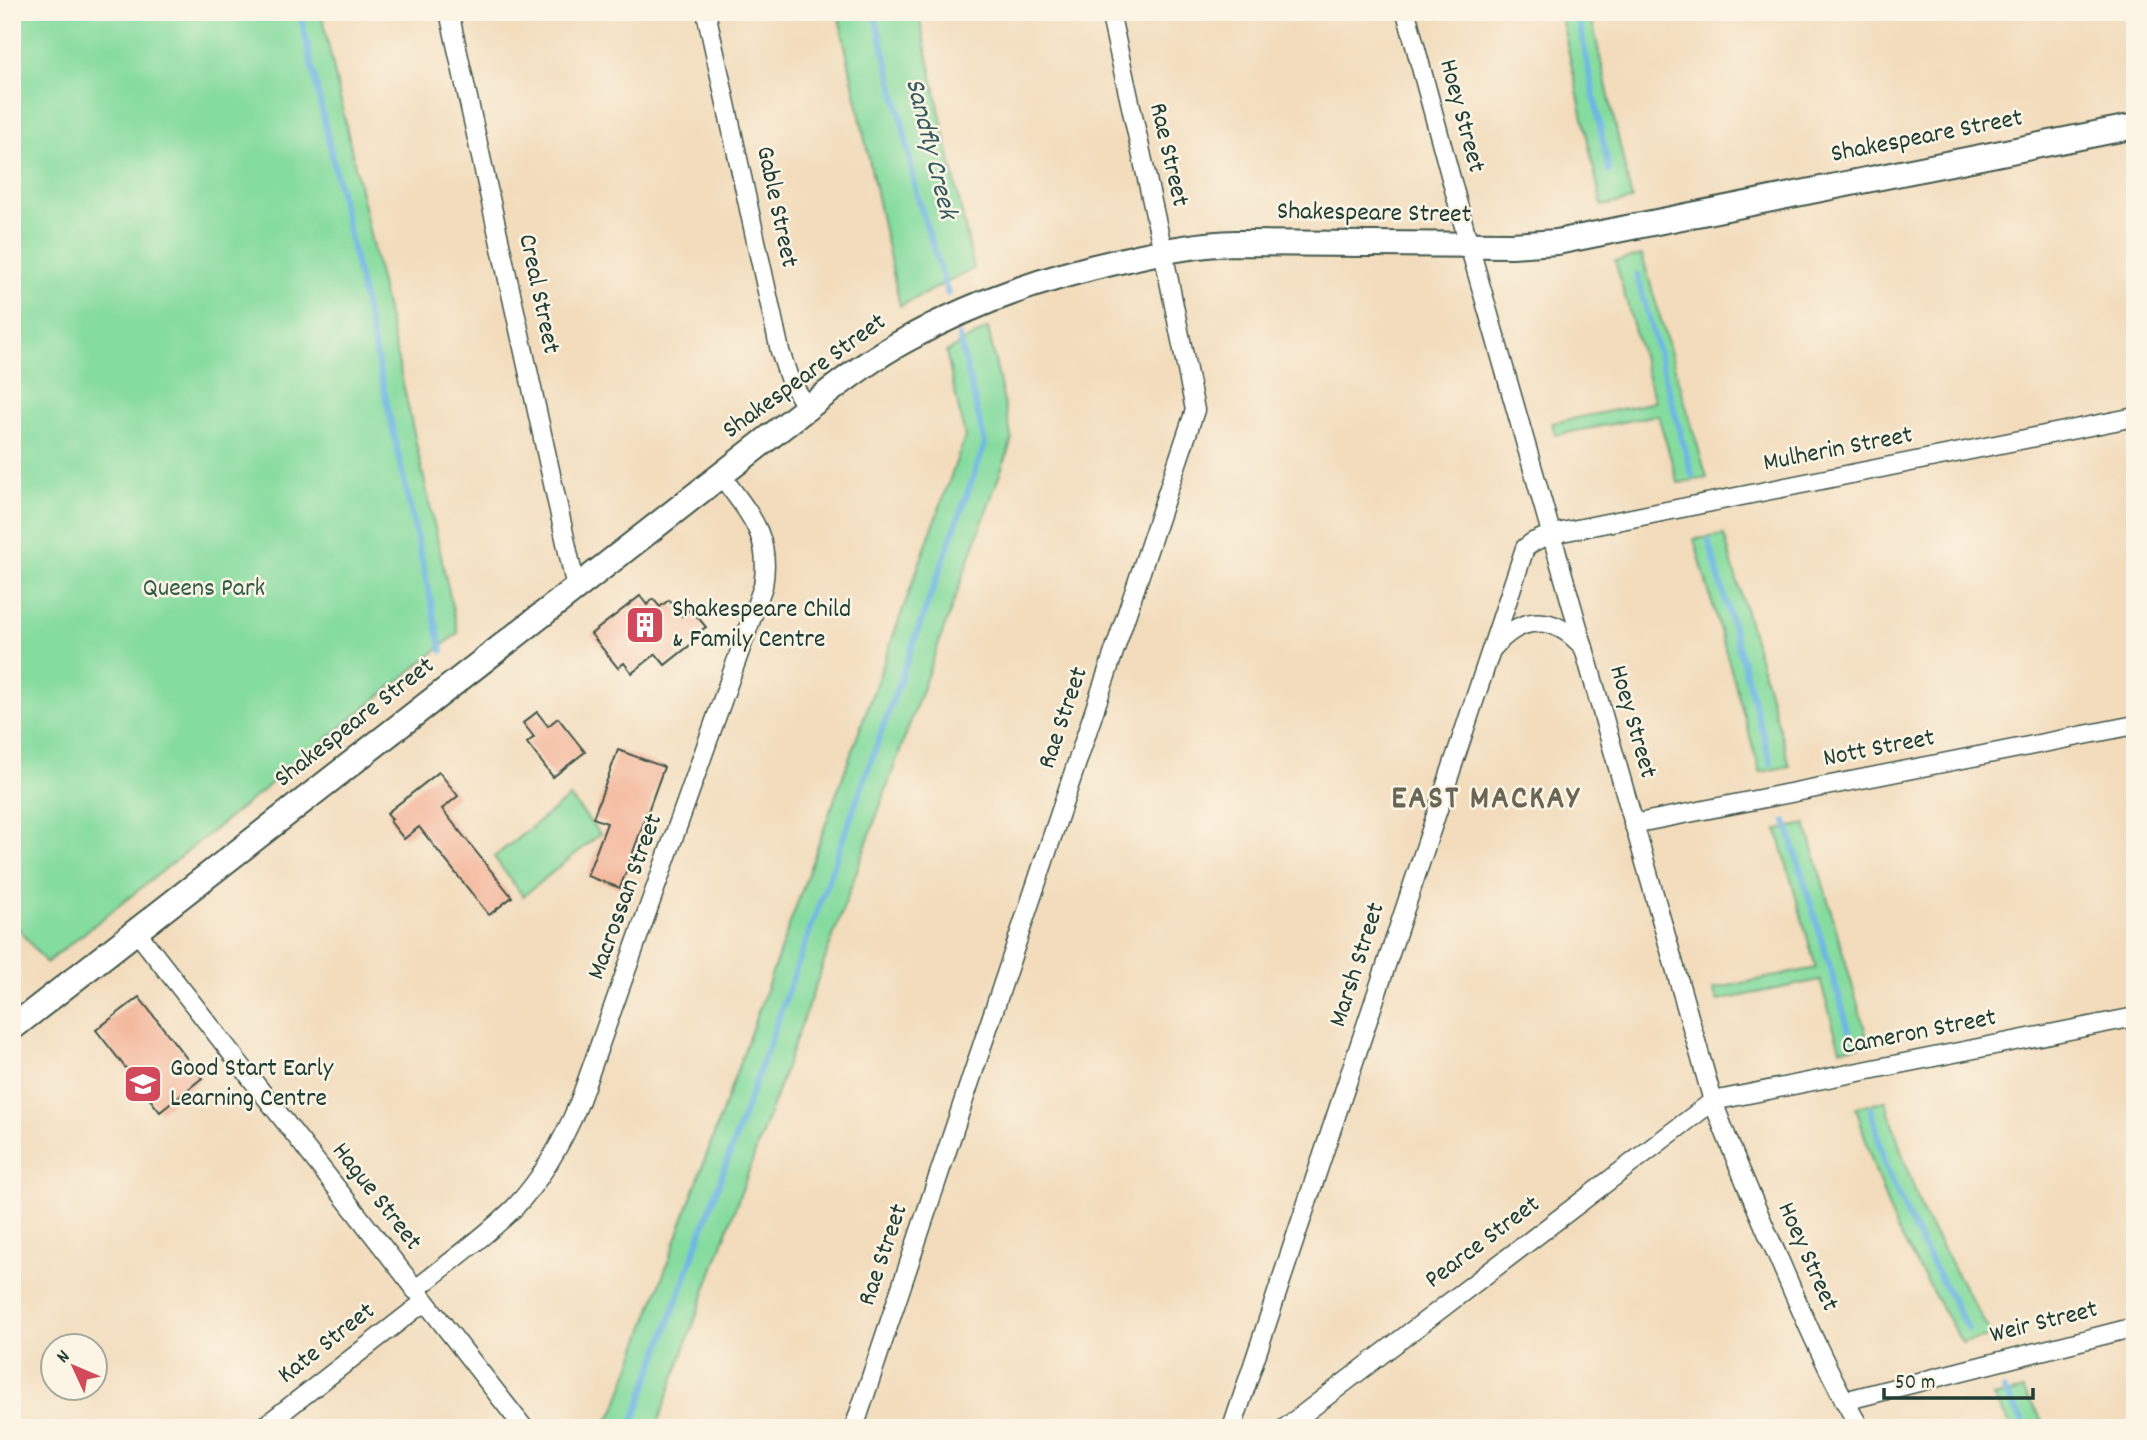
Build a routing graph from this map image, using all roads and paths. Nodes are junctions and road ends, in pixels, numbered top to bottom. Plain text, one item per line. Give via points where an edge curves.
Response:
1 (449, 12) edge
2 (706, 12) edge
3 (1110, 12) edge
4 (1406, 12) edge
5 (2135, 126) edge
6 (1469, 245) junction
7 (1163, 251) junction
8 (807, 408) junction
9 (2135, 417) edge
10 (721, 475) junction
11 (1552, 534) junction
12 (576, 588) junction
13 (1584, 648) junction
14 (1487, 657) junction
15 (2135, 725) edge
16 (1633, 824) junction
17 (136, 931) junction
18 (2135, 1017) edge
19 (12, 1028) edge
20 (1713, 1101) junction
21 (419, 1296) junction
22 (2135, 1327) edge
23 (1844, 1401) junction
24 (262, 1428) edge
25 (524, 1428) edge
26 (854, 1428) edge
27 (1232, 1428) edge
28 (1285, 1428) edge
29 (1860, 1428) edge

1 - 12 street, Creal Street
2 - 8 street, Gable Street via 780,351
3 - 7 street, Rae Street
4 - 6 street, Hoey Street
5 - 6 street, Shakespeare Street via 1557,242
6 - 7 street, Shakespeare Street via 1236,243
6 - 11 street, Hoey Street
7 - 8 street, Shakespeare Street via 1060,276 982,303 873,360
7 - 26 street, Rae Street via 1195,410
8 - 10 street, Shakespeare Street
9 - 11 street, Mulherin Street
10 - 12 street, Shakespeare Street
10 - 21 street, Macrossan Street via 762,538 766,558 763,586 584,1091 560,1145 526,1195
11 - 13 street, Hoey Street
11 - 14 street, Marsh Street via 1522,552
12 - 17 street, Shakespeare Street
13 - 14 street via 1559,627 1532,622 1515,628
13 - 16 street, Hoey Street
14 - 27 street, Marsh Street
15 - 16 street, Nott Street
16 - 20 street, Hoey Street
17 - 19 street, Shakespeare Street
17 - 21 street, Hague Street
18 - 20 street, Cameron Street
20 - 23 street, Hoey Street
20 - 28 street, Pearce Street
21 - 24 street, Kate Street
21 - 25 street, Hague Street
22 - 23 street, Weir Street
23 - 29 street, Hoey Street

